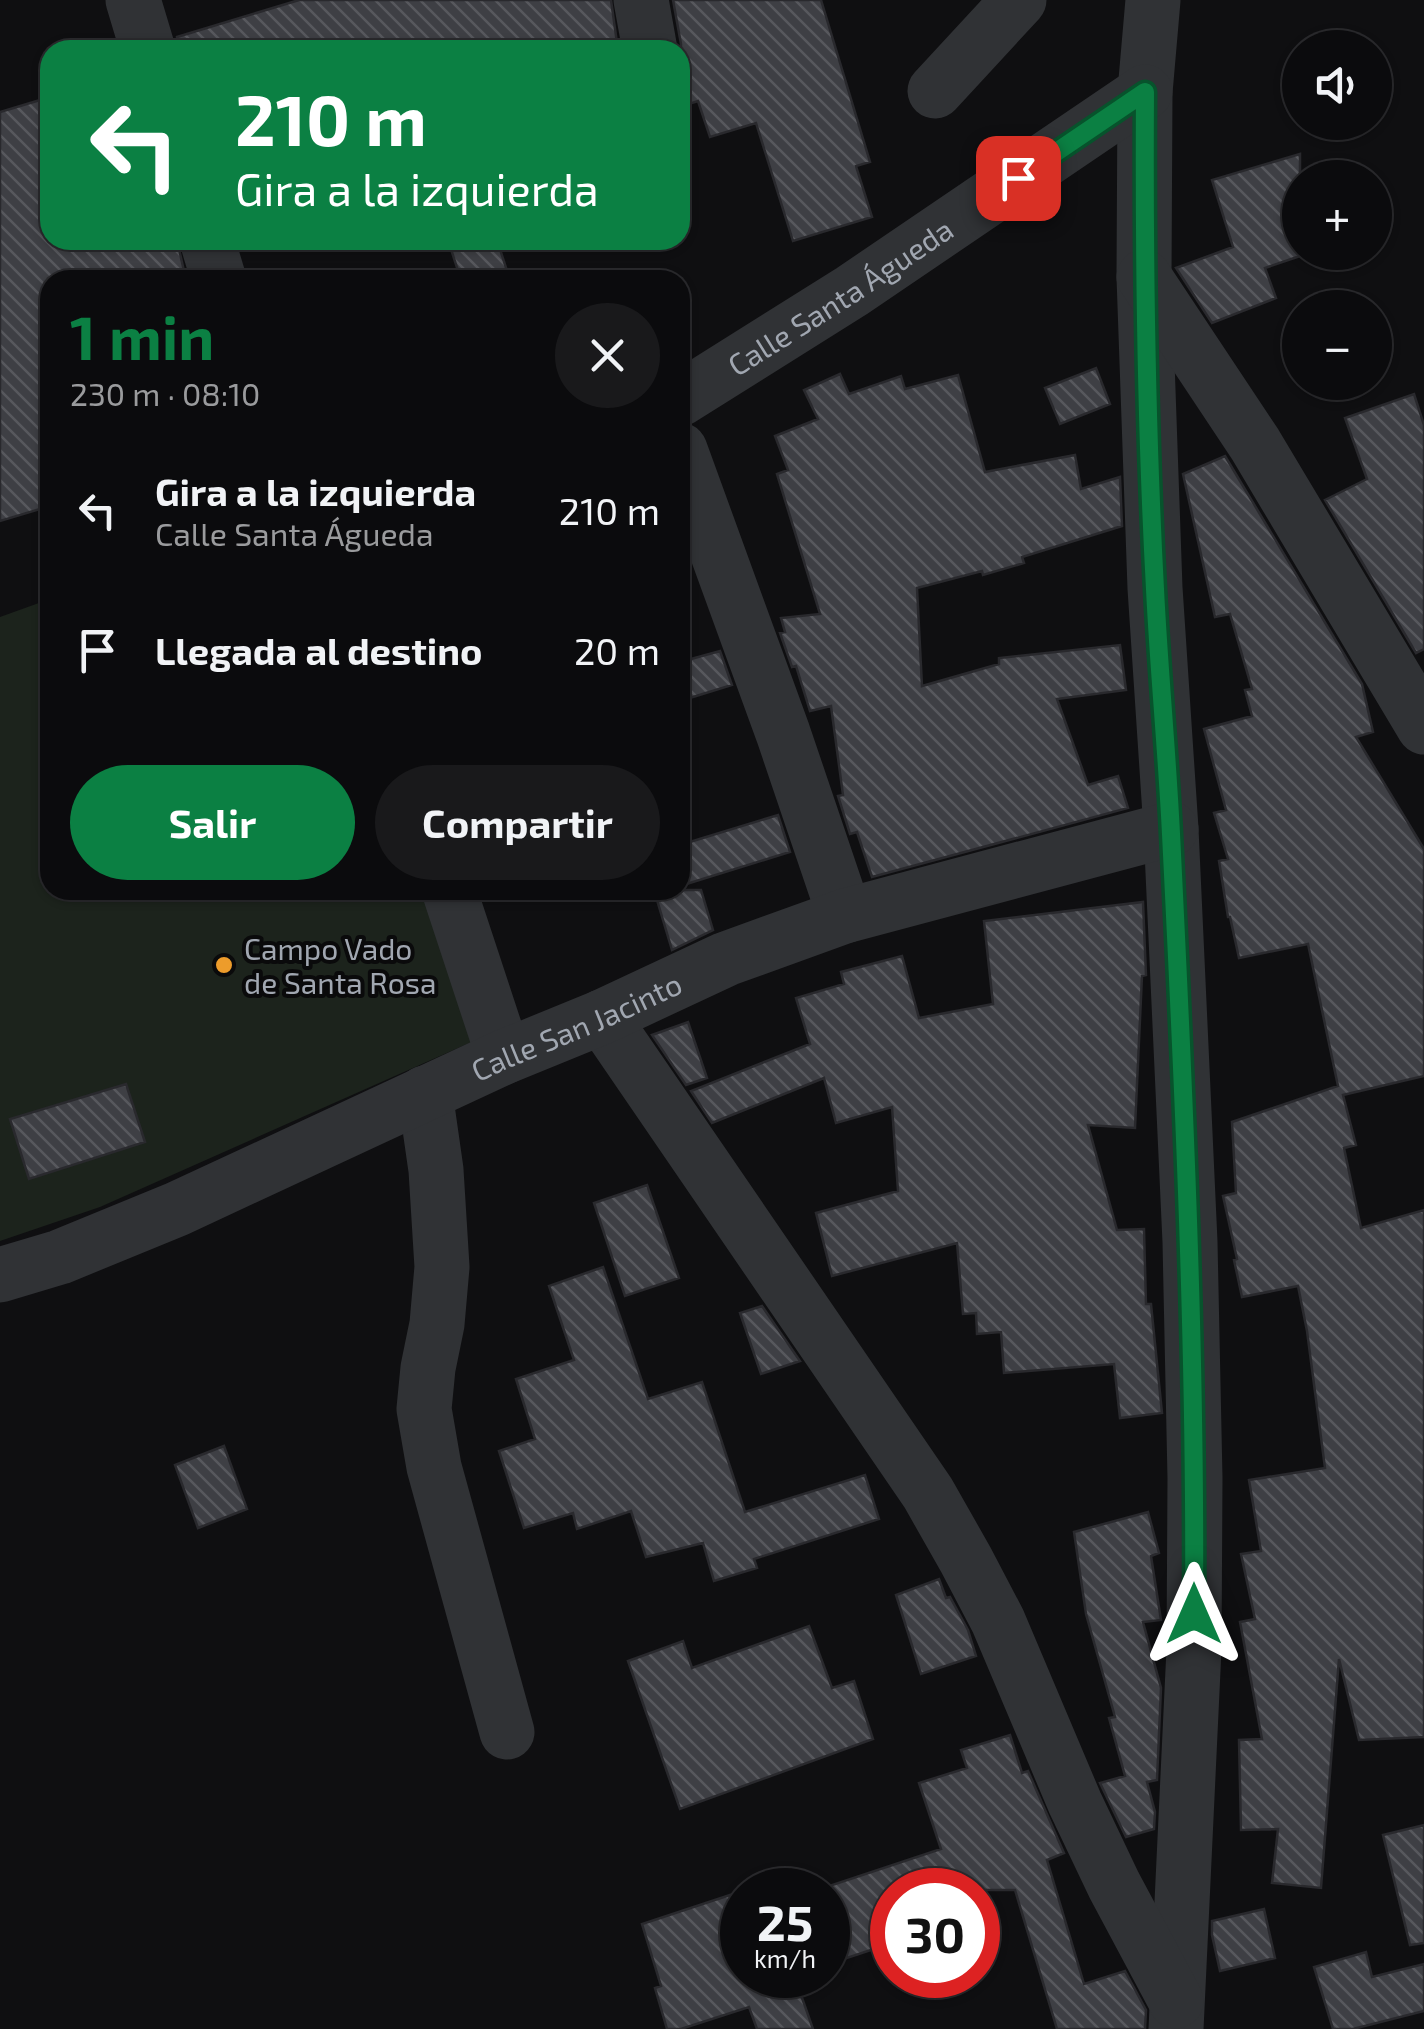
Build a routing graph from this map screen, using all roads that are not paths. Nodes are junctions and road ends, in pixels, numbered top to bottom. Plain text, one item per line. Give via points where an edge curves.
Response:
1 (133, 0) edge
2 (641, 0) edge
3 (1019, 0) edge
4 (1154, 0) edge
5 (145, 40) edge
6 (648, 40) edge
7 (936, 90) dead end
8 (1145, 92) junction
9 (1144, 277) junction
10 (690, 393) edge
11 (690, 477) edge
12 (1424, 727) edge
13 (1171, 828) junction
14 (451, 900) edge
15 (845, 916) junction
16 (602, 1017) junction
17 (504, 1057) junction
18 (425, 1094) junction
19 (0, 1275) edge
20 (507, 1732) dead end
21 (1176, 2016) edge

1 - 5 street
2 - 6 street
3 - 7 street
4 - 8 street
8 - 9 street
8 - 10 street, Calle Santa Águeda
9 - 12 street via 1255,444
9 - 13 street
11 - 15 street
13 - 15 street, Calle San Jacinto
13 - 21 street via 1195,1478 1194,1648
14 - 17 street
15 - 16 street, Calle San Jacinto via 726,959
16 - 17 street, Calle San Jacinto
16 - 21 street via 947,1526 998,1621
17 - 18 street, Calle San Jacinto
18 - 19 street, Calle San Jacinto via 176,1209
18 - 20 street via 442,1267 424,1410

